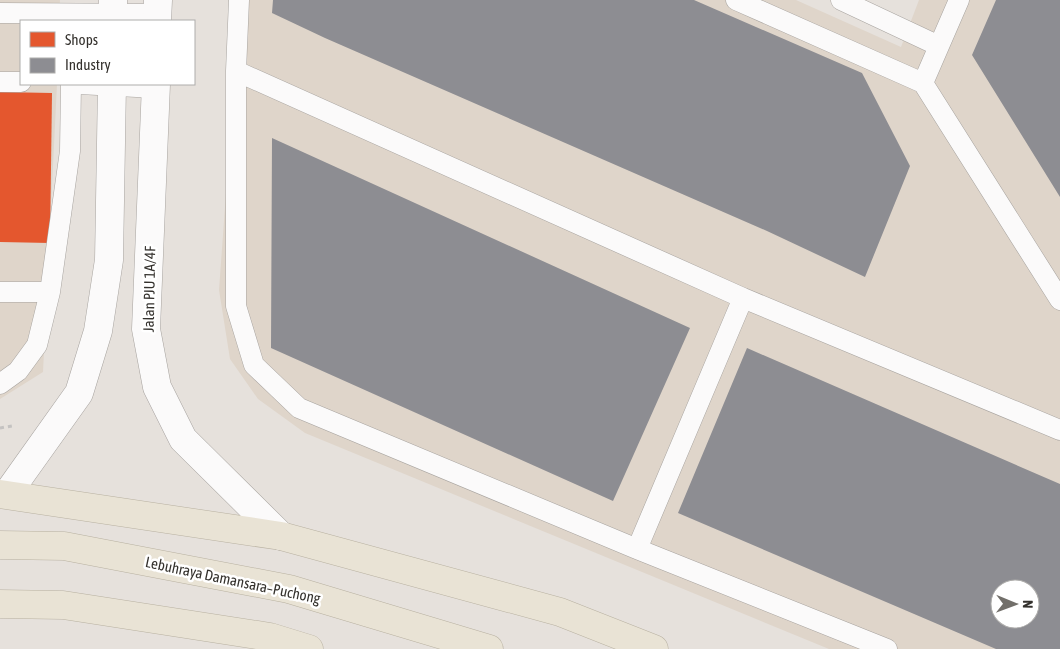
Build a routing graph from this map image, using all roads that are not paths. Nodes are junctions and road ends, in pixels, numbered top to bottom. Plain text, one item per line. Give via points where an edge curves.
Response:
1 (239, 0) edge
2 (736, 0) edge
3 (841, 0) edge
4 (959, 0) edge
5 (27, 6) edge
6 (113, 12) edge
7 (158, 12) edge
8 (0, 13) edge
9 (939, 46) junction
10 (236, 71) junction
11 (0, 82) edge
12 (20, 82) edge
13 (923, 83) junction
14 (71, 85) edge
15 (112, 85) edge
16 (134, 85) edge
17 (156, 86) edge
18 (0, 292) edge
19 (50, 292) junction
20 (743, 298) junction
21 (1060, 300) edge
22 (0, 384) edge
23 (1060, 430) edge
24 (3, 494) edge
25 (282, 536) junction
26 (0, 545) edge
27 (637, 549) junction
28 (0, 604) edge
29 (309, 649) edge
30 (489, 649) edge
31 (654, 649) edge
32 (887, 649) edge

1 - 10 lane
2 - 13 lane
3 - 9 lane
4 - 9 lane
5 - 6 lane
5 - 8 lane
6 - 7 lane
9 - 13 lane
10 - 20 lane
10 - 27 lane via 236,306 254,365 299,408
11 - 12 lane
13 - 21 lane
14 - 19 lane via 70,151
15 - 24 street via 109,260 98,331 79,393
16 - 17 lane
17 - 25 street, Jalan PJU 1A/4F via 146,329 157,387 183,439
18 - 19 lane
19 - 22 lane via 37,345 18,371
20 - 23 lane
20 - 27 lane
24 - 25 highway
25 - 31 highway via 560,612
26 - 30 highway, Lebuhraya Damansara–Puchong via 64,546 289,589
27 - 32 lane
28 - 29 highway via 63,605 270,637

